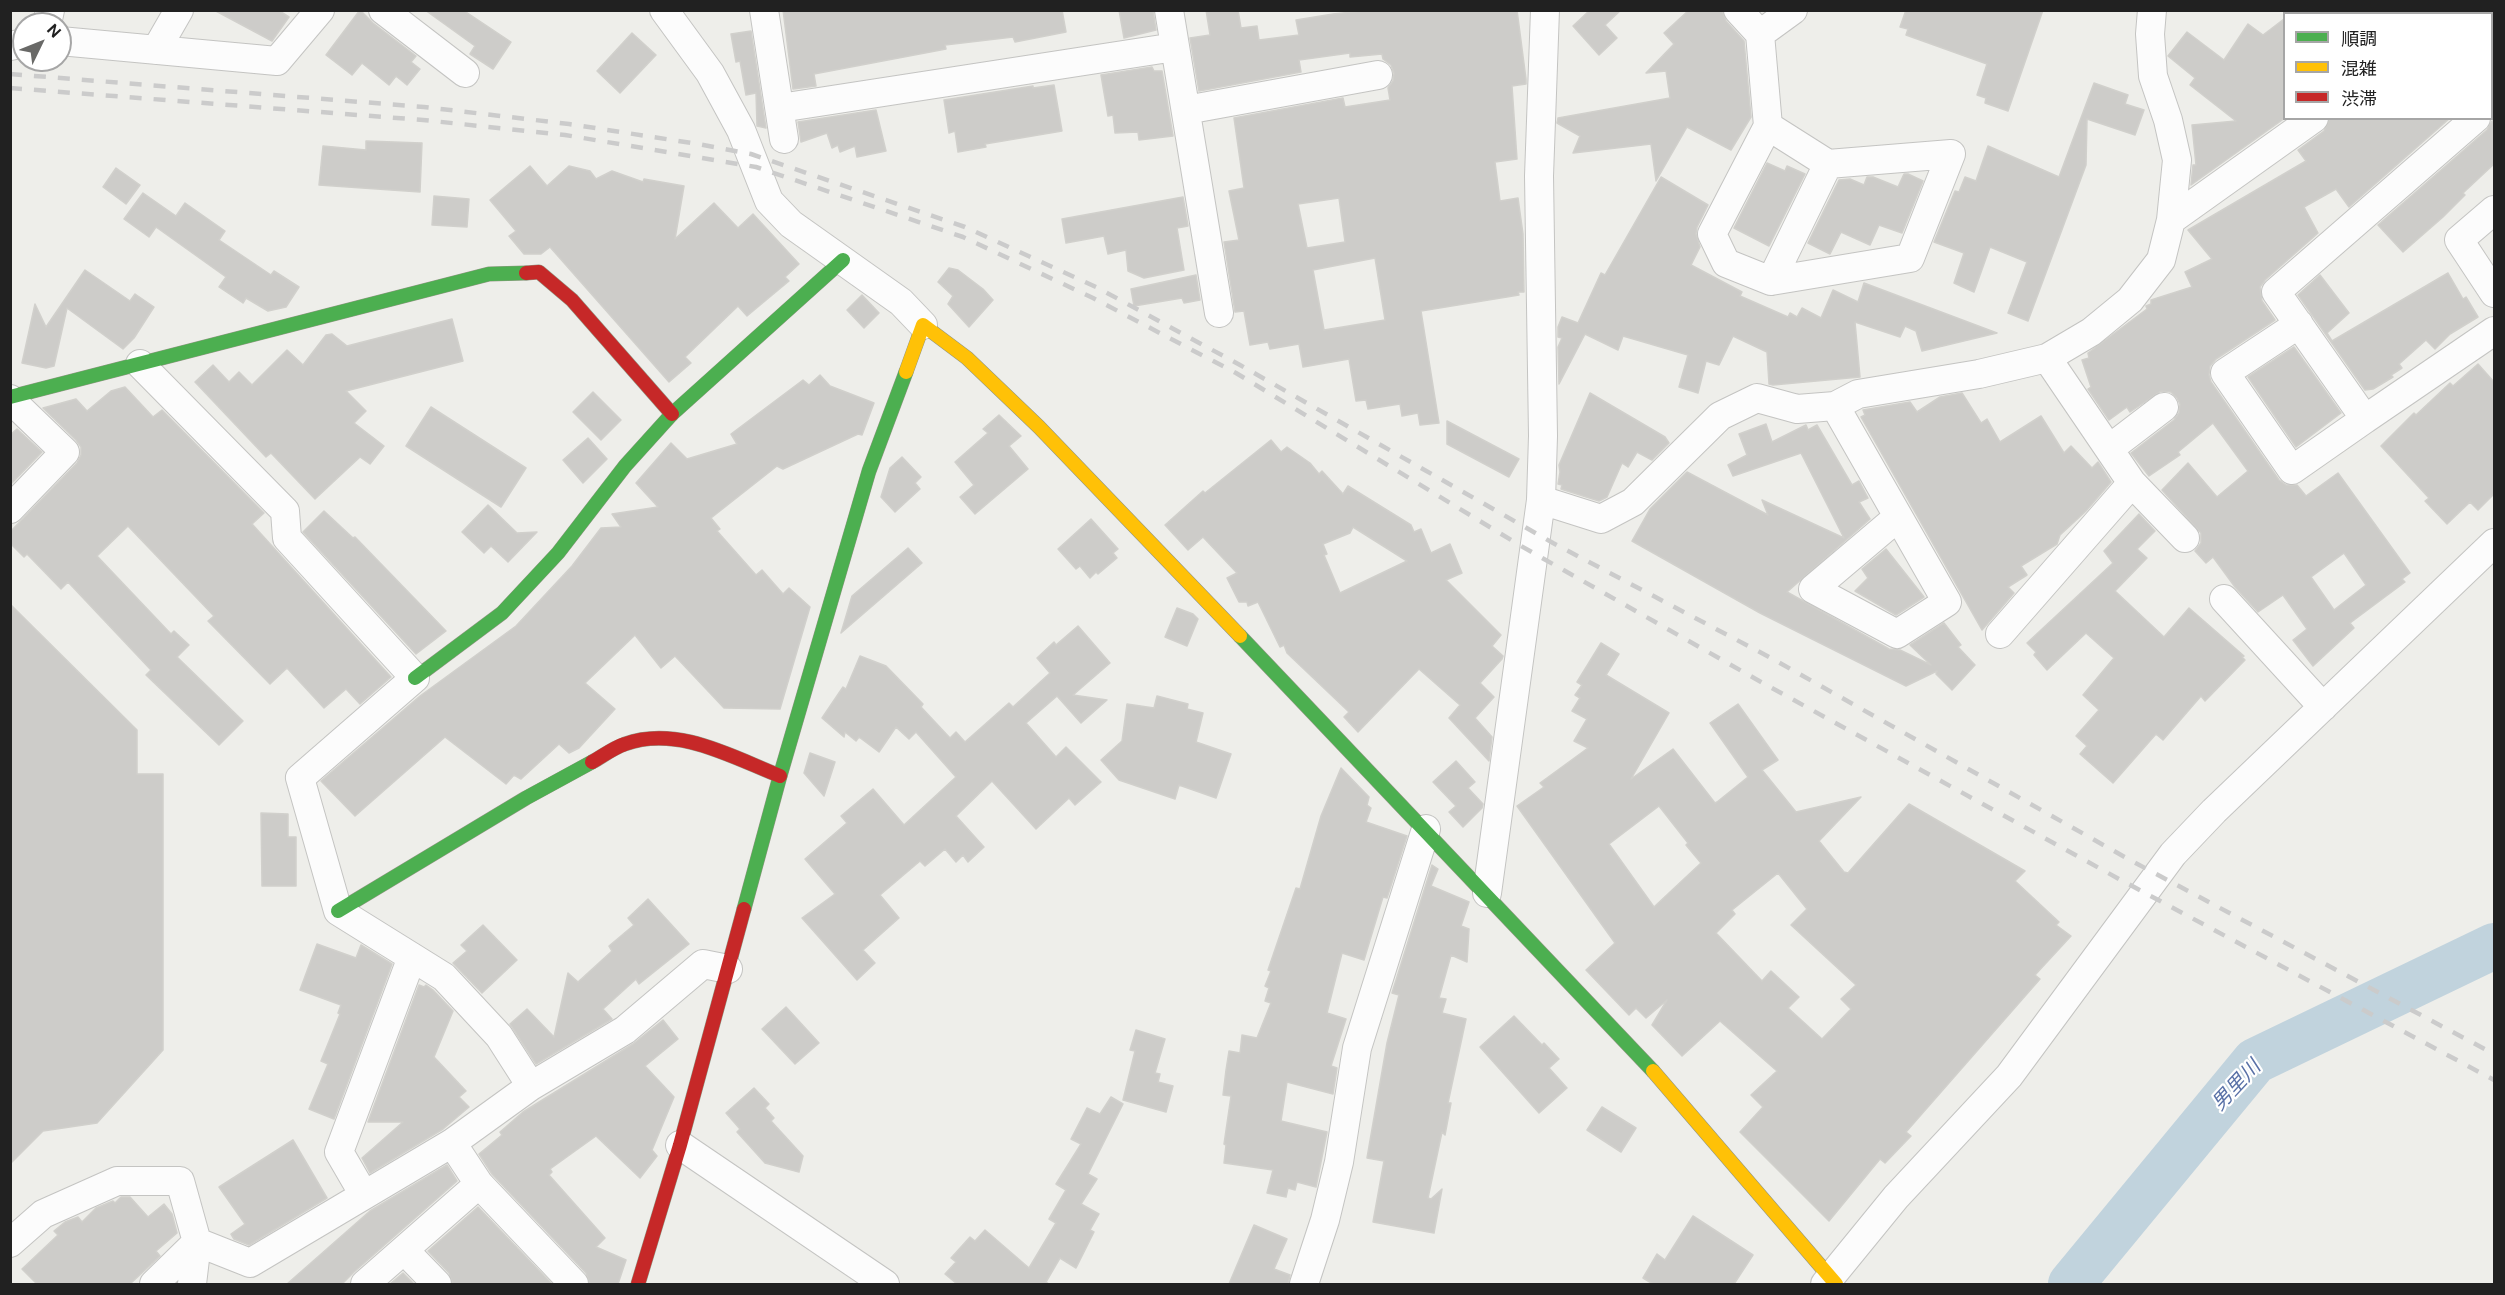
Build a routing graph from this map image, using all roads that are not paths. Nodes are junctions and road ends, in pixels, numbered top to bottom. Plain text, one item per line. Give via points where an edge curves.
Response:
1 (179, 10) edge
2 (320, 10) edge
3 (383, 10) edge
4 (664, 10) edge
5 (764, 10) edge
6 (1169, 10) edge
7 (1545, 10) edge
8 (1738, 10) edge
9 (1793, 10) edge
10 (2152, 10) edge
11 (1760, 34) junction
12 (72, 41) edge
13 (1175, 47) junction
14 (156, 50) junction
15 (465, 73) dead end
16 (1378, 75) dead end
17 (780, 108) junction
18 (1186, 110) junction
19 (2311, 120) edge
20 (2473, 120) edge
21 (1768, 126) junction
22 (784, 139) dead end
23 (1828, 164) junction
24 (2494, 210) edge
25 (2171, 220) junction
26 (843, 260) junction
27 (1771, 281) junction
28 (2494, 293) edge
29 (1219, 312) dead end
30 (2299, 324) junction
31 (923, 325) junction
32 (2494, 332) edge
33 (2047, 358) junction
34 (140, 364) junction
35 (10, 398) edge
36 (1835, 406) junction
37 (2164, 407) dead end
38 (672, 414) junction
39 (2365, 419) junction
40 (2109, 449) junction
41 (2132, 483) junction
42 (1541, 500) junction
43 (10, 509) edge
44 (1898, 517) junction
45 (2186, 538) dead end
46 (2494, 543) edge
47 (2224, 599) dead end
48 (2000, 634) dead end
49 (415, 678) junction
50 (2323, 707) junction
51 (780, 776) junction
52 (1426, 829) junction
53 (1487, 893) junction
54 (338, 911) junction
55 (412, 957) junction
56 (728, 969) junction
57 (531, 1086) junction
58 (452, 1143) junction
59 (680, 1145) junction
60 (479, 1184) junction
61 (364, 1195) junction
62 (198, 1242) junction
63 (10, 1243) edge
64 (404, 1250) junction
65 (1830, 1282) edge
66 (154, 1284) edge
67 (192, 1284) edge
68 (365, 1284) edge
69 (437, 1284) edge
70 (574, 1284) edge
71 (638, 1284) edge
72 (885, 1284) edge
73 (1304, 1284) edge

1 - 14 street
2 - 14 street via 278,61
3 - 15 street
4 - 26 street via 710,73 731,111 769,201 791,224
5 - 17 street
6 - 13 street
7 - 42 street via 1539,176
8 - 11 street
9 - 11 street
10 - 25 street via 2153,76 2177,159
11 - 21 street
12 - 14 street
13 - 17 street
13 - 18 street
16 - 18 street
17 - 22 street
18 - 29 street
19 - 25 street
20 - 30 street via 2276,292
21 - 23 street
21 - 27 street via 1713,234 1726,263
23 - 27 street
23 - 27 street via 1951,154 1910,258
24 - 28 street via 2459,240
25 - 33 street via 2162,260 2130,300 2091,332
26 - 31 street via 901,302
26 - 38 street
30 - 39 street
30 - 39 street via 2225,373 2292,470
31 - 51 street via 869,471
31 - 52 street via 967,358 1039,426
32 - 39 street
33 - 36 street via 1858,394
33 - 40 street
34 - 35 street
34 - 38 street via 489,274 539,272 572,300
34 - 49 street via 285,511 287,538
35 - 43 street via 65,452
36 - 42 street via 1797,409 1757,398 1720,416 1633,502 1601,519
36 - 44 street
37 - 40 street
38 - 49 street via 625,466 558,553 502,614
40 - 41 street
41 - 45 street
41 - 48 street
42 - 53 street
44 - 44 street via 1813,589 1897,634 1947,602
46 - 50 street
47 - 50 street
49 - 54 street via 300,778
50 - 65 street via 2173,854 2008,1076 1896,1197
51 - 54 street via 703,745 662,737 625,744 526,798
51 - 56 street
52 - 53 street
52 - 73 street via 1357,1048 1339,1162
53 - 65 street via 1633,1047
54 - 55 street
55 - 57 street via 444,977 500,1036
55 - 61 street via 339,1152
56 - 57 street via 703,964 625,1030
56 - 59 street
57 - 58 street
58 - 60 street
58 - 61 street
59 - 71 street
59 - 72 street
60 - 64 street
60 - 70 street
61 - 62 street via 250,1263
62 - 63 street via 180,1181 117,1181 42,1214
62 - 66 street
62 - 67 street
64 - 68 street
64 - 69 street

